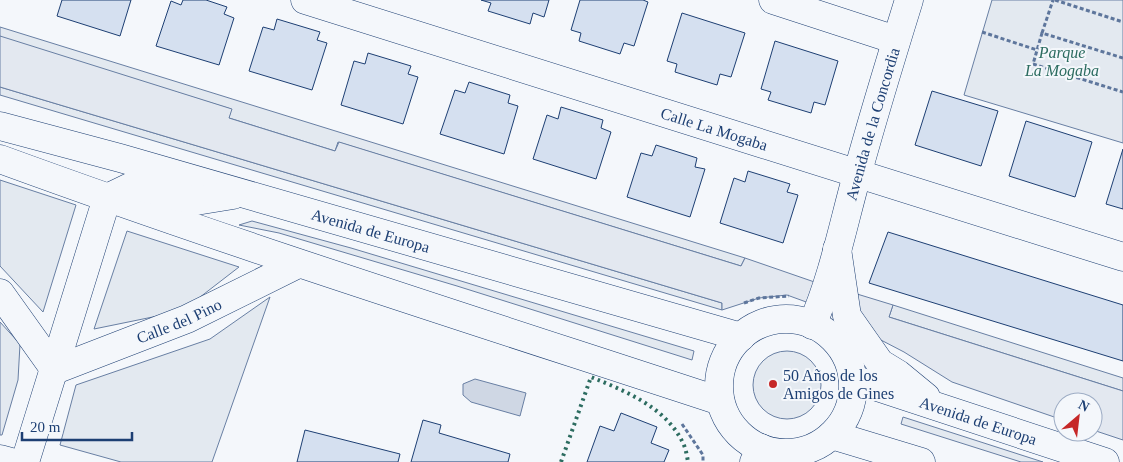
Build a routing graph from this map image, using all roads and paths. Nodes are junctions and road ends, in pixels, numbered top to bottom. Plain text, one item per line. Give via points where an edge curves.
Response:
1 (305, 0) edge
2 (773, 0) edge
3 (909, 0) edge
4 (1054, 0) edge
5 (332, 4) edge
6 (1123, 22) edge
7 (982, 32) dead end
8 (1042, 33) junction
9 (896, 40) junction
10 (1037, 50) junction
11 (1123, 58) edge
12 (1123, 92) edge
13 (0, 126) edge
14 (0, 133) edge
15 (0, 159) edge
16 (857, 174) junction
17 (243, 194) junction
18 (108, 198) junction
19 (837, 249) junction
20 (1123, 257) edge
21 (298, 264) junction
22 (0, 293) edge
23 (812, 325) junction
24 (741, 337) junction
25 (55, 370) junction
26 (853, 379) junction
27 (720, 401) junction
28 (939, 408) junction
29 (832, 435) junction
30 (757, 455) edge
31 (0, 459) edge
32 (11, 462) edge
33 (25, 462) edge
34 (921, 462) edge
35 (1105, 462) edge

1 - 5 main road, Calle La Mogaba
2 - 9 main road
3 - 9 main road, Avenida de la Concordia
4 - 6 path
4 - 8 path
5 - 16 main road, Calle La Mogaba
7 - 10 path
8 - 10 path
8 - 11 path
9 - 16 main road, Avenida de la Concordia
10 - 12 path via 1033,64
13 - 17 main road, Avenida de Europa
14 - 18 main road via 38,154 97,174
15 - 18 main road
16 - 19 main road, Avenida de la Concordia
16 - 20 main road, Calle La Mogaba
17 - 18 main road via 196,201 134,185
17 - 24 main road, Avenida de Europa
18 - 21 main road
18 - 25 main road
19 - 23 main road, Avenida de la Concordia
19 - 28 main road via 848,316 880,363
21 - 25 main road, Calle del Pino via 187,319
21 - 27 main road
22 - 25 main road
23 - 24 main road via 775,320 757,326
23 - 26 main road via 840,346
24 - 27 main road via 729,350 722,366
25 - 33 main road
26 - 28 main road, Avenida de Europa
26 - 29 main road via 852,400 845,419
27 - 30 main road via 728,421
28 - 35 main road, Avenida de Europa
29 - 30 main road via 816,446 798,452
29 - 34 main road
31 - 32 main road

